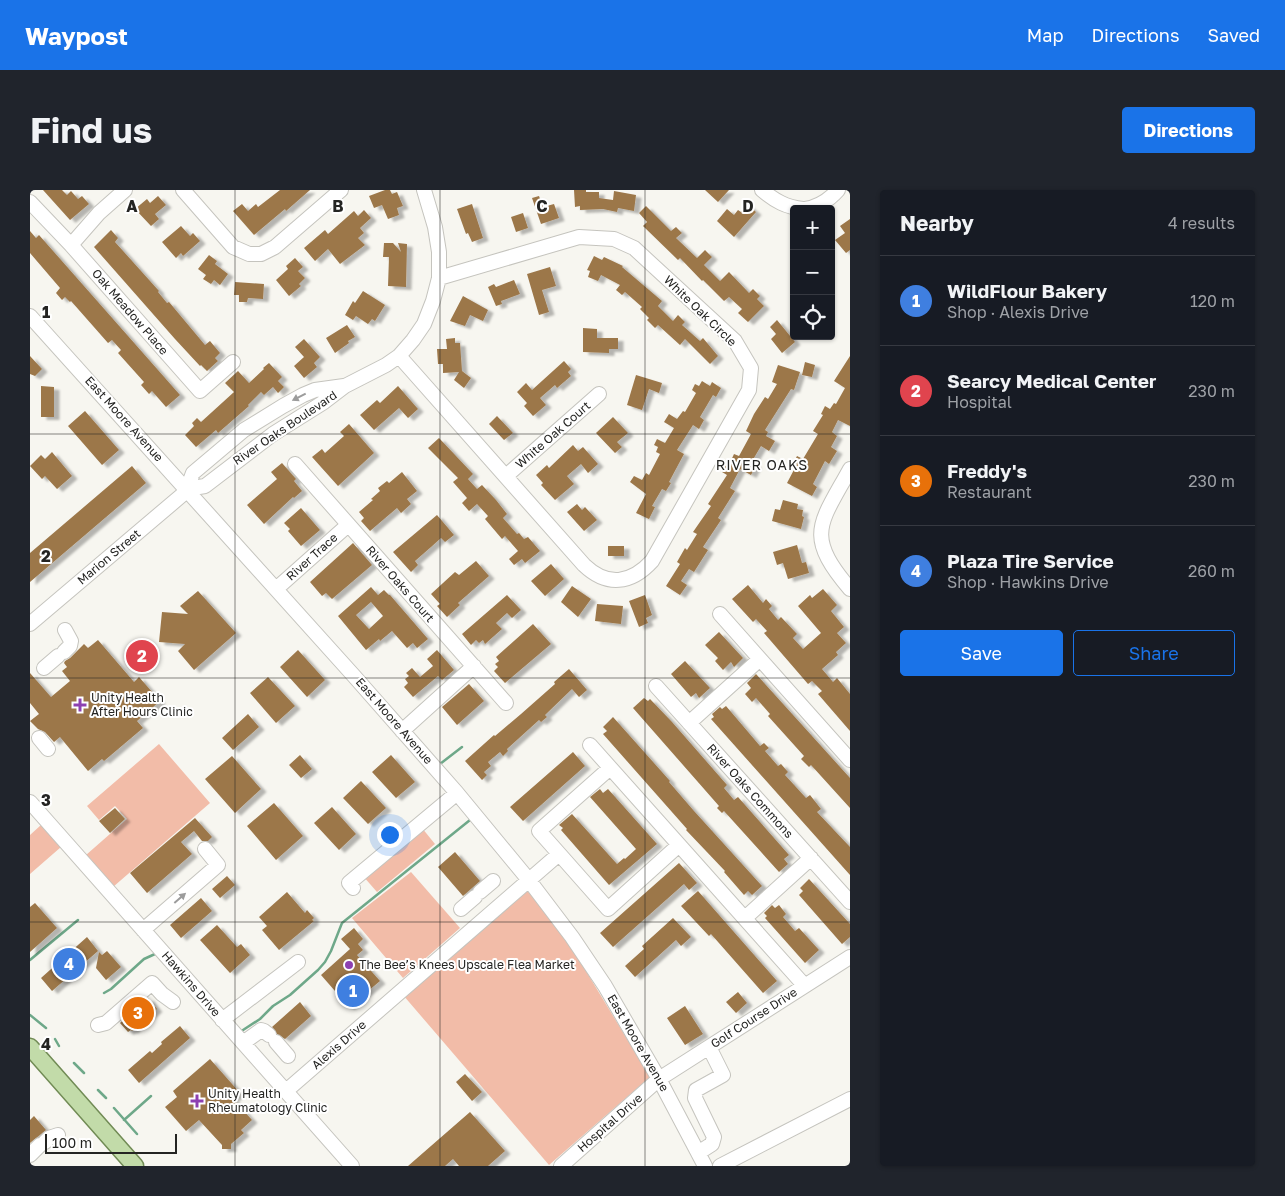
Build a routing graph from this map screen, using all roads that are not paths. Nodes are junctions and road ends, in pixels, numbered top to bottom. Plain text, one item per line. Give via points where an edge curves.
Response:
1 (125, 190) edge
2 (183, 190) edge
3 (341, 190) edge
4 (424, 190) edge
5 (762, 190) edge
6 (838, 190) edge
7 (30, 202) edge
8 (820, 205) edge
9 (790, 206) edge
10 (71, 245) junction
11 (439, 278) junction
12 (30, 316) edge
13 (399, 356) junction
14 (233, 362) dead end
15 (346, 386) junction
16 (599, 394) dead end
17 (295, 464) dead end
18 (850, 469) edge
19 (506, 476) junction
20 (187, 489) junction
21 (348, 524) junction
22 (276, 589) junction
23 (850, 589) edge
24 (720, 614) dead end
25 (30, 624) edge
26 (65, 630) dead end
27 (760, 659) junction
28 (474, 666) junction
29 (44, 668) dead end
30 (656, 686) dead end
31 (506, 703) dead end
32 (690, 723) junction
33 (402, 731) junction
34 (590, 745) dead end
35 (850, 760) edge
36 (610, 768) junction
37 (457, 793) junction
38 (30, 802) edge
39 (679, 845) junction
40 (205, 849) dead end
41 (559, 854) junction
42 (811, 858) junction
43 (528, 879) junction
44 (493, 881) dead end
45 (353, 888) dead end
46 (850, 902) edge
47 (461, 908) dead end
48 (745, 918) junction
49 (143, 930) junction
50 (850, 957) edge
51 (298, 962) dead end
52 (804, 985) junction
53 (173, 1002) dead end
54 (222, 1020) junction
55 (98, 1025) dead end
56 (243, 1043) junction
57 (30, 1047) edge
58 (708, 1047) junction
59 (288, 1056) dead end
60 (659, 1079) junction
61 (286, 1092) junction
62 (850, 1099) edge
63 (58, 1135) dead end
64 (38, 1147) edge
65 (698, 1153) junction
66 (737, 1162) edge
67 (135, 1166) edge
68 (352, 1166) edge
69 (561, 1166) edge
70 (705, 1166) edge
71 (720, 1166) edge

1 - 10 street
2 - 3 street via 233,247 249,254 261,254 275,247
4 - 11 street, River Oaks Boulevard via 435,227
5 - 9 street
6 - 8 street
7 - 10 street, Oak Meadow Place
10 - 14 street, Oak Meadow Place via 200,391
11 - 13 street, River Oaks Boulevard via 424,324
11 - 19 street, White Oak Circle via 579,237 614,239 634,248 735,341 751,368 748,390 657,553 646,568 632,577 606,579 590,571
12 - 20 street, East Moore Avenue
13 - 15 street, River Oaks Boulevard
13 - 19 street, White Oak Circle
15 - 20 street, River Oaks Boulevard via 256,445 205,486
15 -> 20 street, River Oaks Boulevard via 303,395 244,430 193,473
16 - 19 street, White Oak Court
17 - 21 street, River Oaks Court
18 - 23 street via 822,521 821,542 831,564
20 - 22 street, East Moore Avenue
20 - 25 street, Marion Street
21 - 22 street, River Trace
21 - 28 street, River Oaks Court
22 - 33 street, East Moore Avenue
24 - 27 street
26 - 29 street via 70,646
27 - 32 street
27 - 35 street
28 - 31 street, River Oaks Court
28 - 33 street
30 - 32 street, River Oaks Commons
32 - 42 street, River Oaks Commons
33 - 37 street, East Moore Avenue
34 - 36 street
36 - 39 street
36 - 41 street via 539,831
37 - 43 street, East Moore Avenue
37 - 45 street via 350,883
38 - 49 street, Hawkins Drive
39 - 41 street via 608,909
39 - 48 street
49 -> 40 street via 218,865
41 - 43 street
42 - 46 street, River Oaks Commons
42 - 48 street
43 - 60 street, East Moore Avenue via 602,982
43 - 61 street, Alexis Drive
44 - 47 street
48 - 52 street
49 - 54 street, Hawkins Drive
50 - 52 street, Golf Course Drive
51 - 54 street
52 - 58 street, Golf Course Drive
53 - 55 street via 152,983 106,1023
54 - 56 street, Hawkins Drive
56 - 59 street via 264,1030
56 - 61 street, Hawkins Drive
57 - 67 main road
58 - 60 street, Golf Course Drive
58 - 65 street via 723,1075 696,1090 695,1098 714,1137 712,1144
60 - 65 street, East Moore Avenue
60 - 69 street, Hospital Drive
61 - 68 street, Hawkins Drive
62 - 66 street
63 - 64 street
65 - 70 street, East Moore Avenue
66 - 71 street

